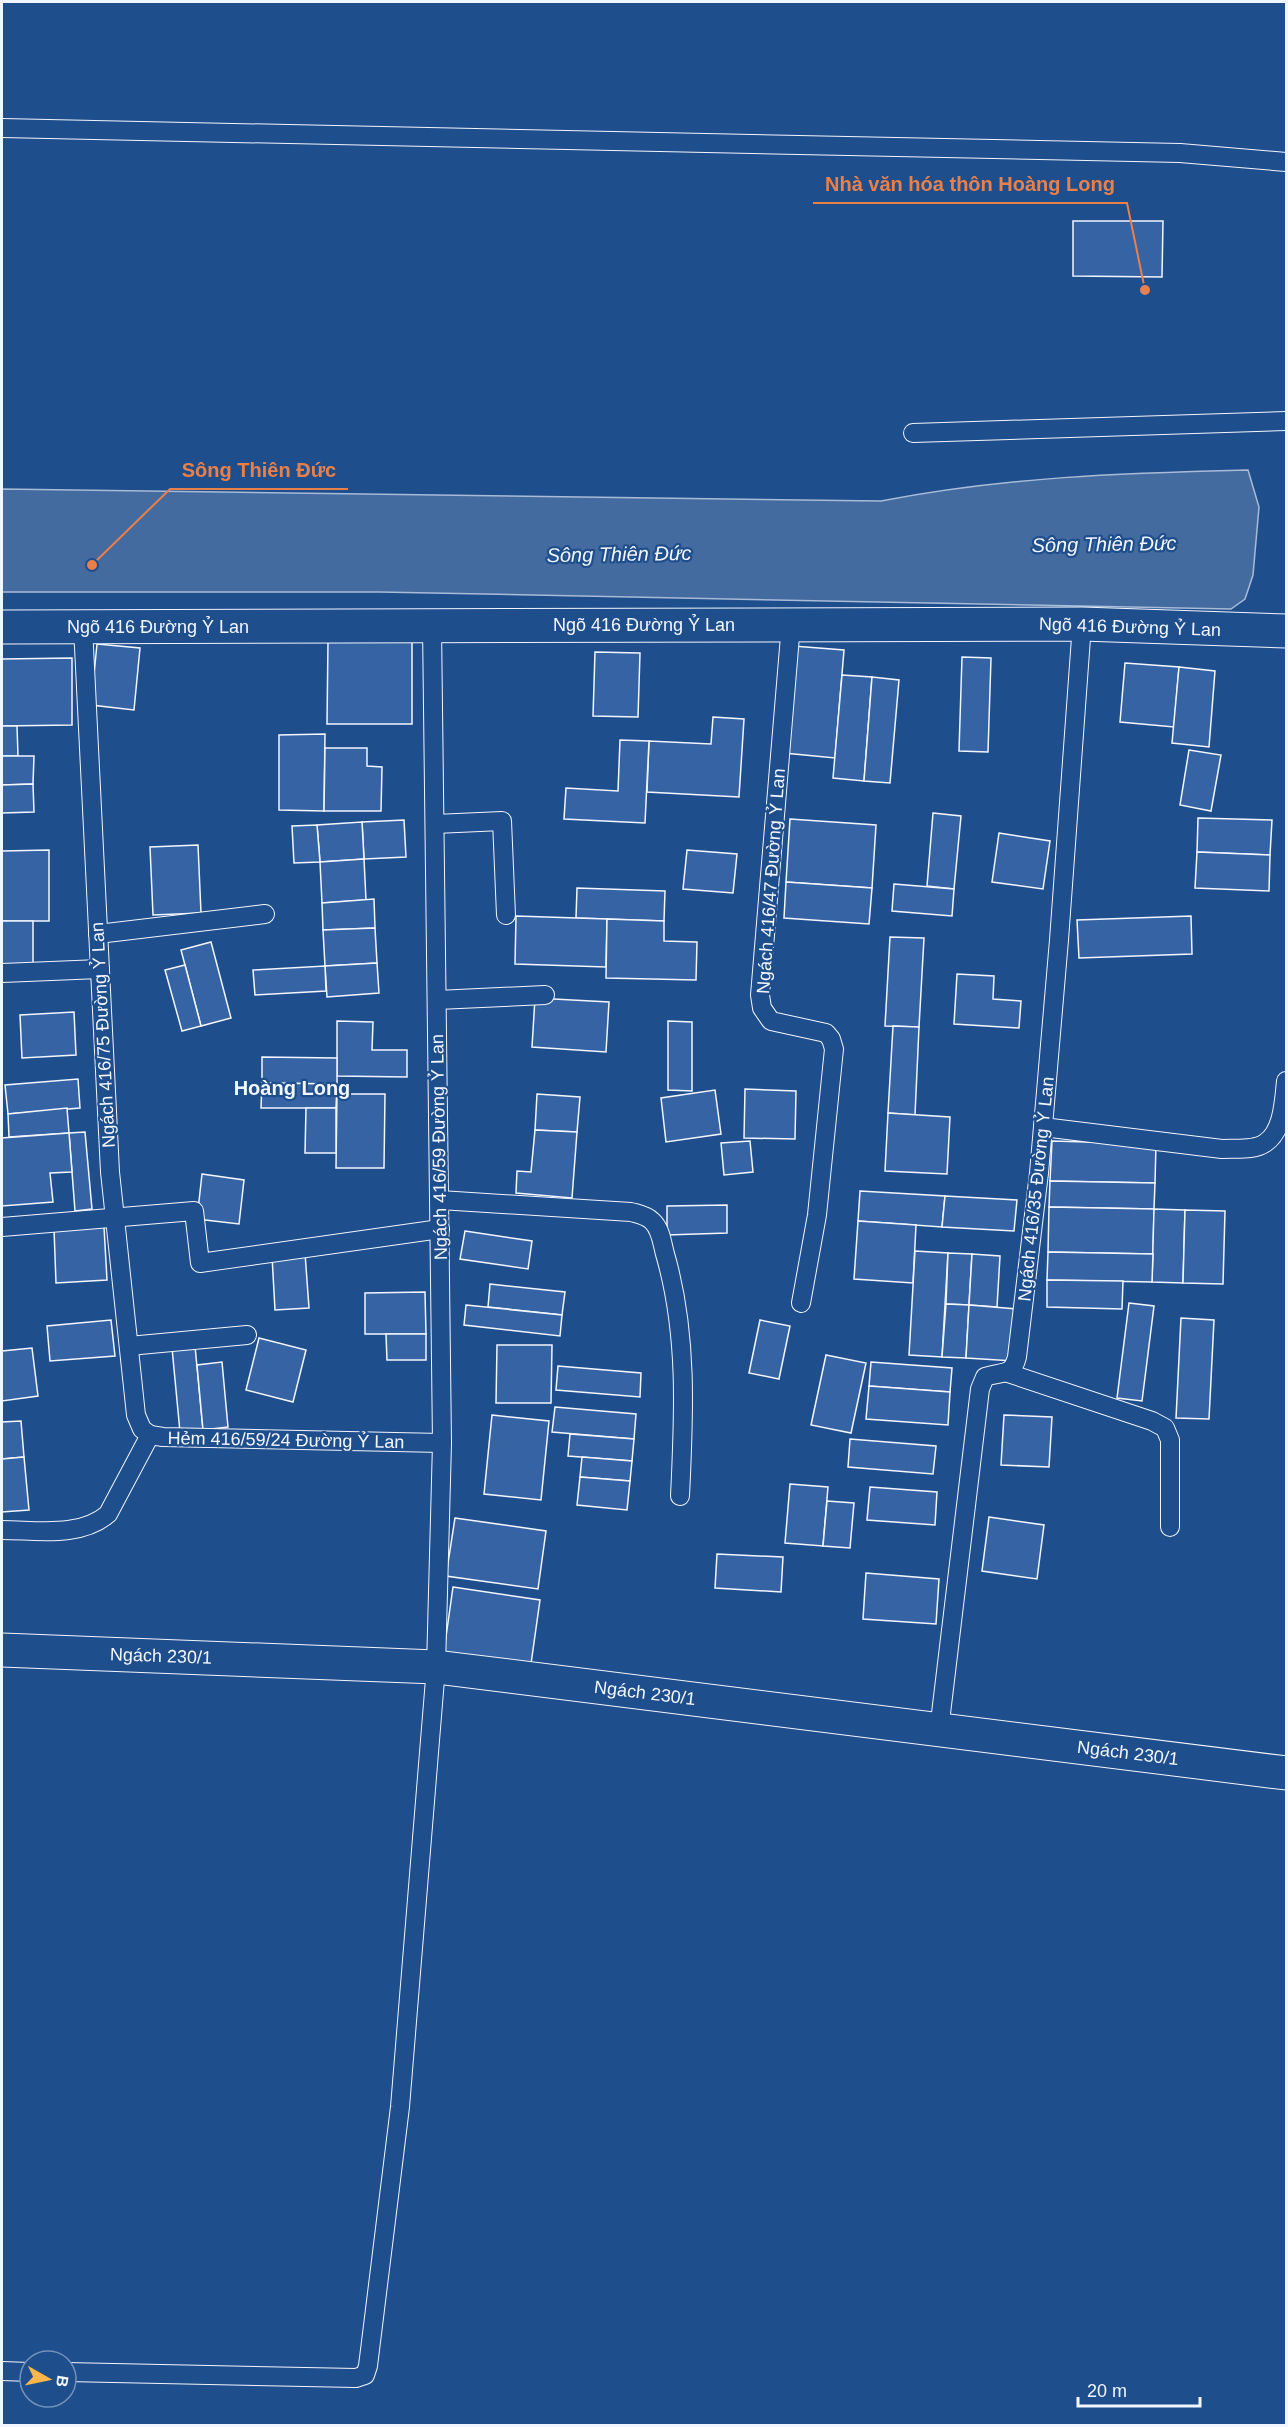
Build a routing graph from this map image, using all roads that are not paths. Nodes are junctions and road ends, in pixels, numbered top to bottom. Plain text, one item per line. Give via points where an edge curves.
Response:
1 (2, 128) edge
2 (1287, 162) edge
3 (1287, 421) edge
4 (913, 433) dead end
5 (791, 624) junction
6 (1082, 624) junction
7 (432, 626) junction
8 (2, 627) edge
9 (83, 627) junction
10 (1287, 631) edge
11 (435, 824) junction
12 (265, 914) dead end
13 (506, 915) dead end
14 (98, 934) junction
15 (100, 969) junction
16 (2, 973) edge
17 (544, 995) dead end
18 (437, 1000) junction
19 (1287, 1081) edge
20 (1284, 1114) edge
21 (1043, 1126) junction
22 (440, 1200) junction
23 (116, 1219) junction
24 (2, 1227) edge
25 (440, 1229) junction
26 (801, 1303) dead end
27 (248, 1335) dead end
28 (129, 1346) junction
29 (1008, 1373) junction
30 (150, 1435) junction
31 (442, 1443) junction
32 (680, 1496) dead end
33 (1170, 1527) dead end
34 (2, 1530) edge
35 (2, 1650) edge
36 (436, 1667) junction
37 (939, 1730) junction
38 (1287, 1773) edge
39 (2, 2371) edge
40 (18, 2372) edge
41 (78, 2372) edge

1 - 2 lane via 1180,153
3 - 4 lane
5 - 6 street, Ngõ 416 Đường Ỷ Lan
5 - 7 street, Ngõ 416 Đường Ỷ Lan
5 - 26 lane, Ngách 416/47 Đường Ỷ Lan via 760,995 762,1008 771,1021 826,1033 834,1049 817,1215
6 - 10 street, Ngõ 416 Đường Ỷ Lan
6 - 21 lane, Ngách 416/35 Đường Ỷ Lan
7 - 9 street, Ngõ 416 Đường Ỷ Lan
7 - 11 lane, Ngách 416/59 Đường Ỷ Lan
8 - 9 street, Ngõ 416 Đường Ỷ Lan
9 - 14 lane, Ngách 416/75 Đường Ỷ Lan
11 - 13 lane via 502,821
11 - 18 lane, Ngách 416/59 Đường Ỷ Lan
12 - 14 lane
14 - 15 lane, Ngách 416/75 Đường Ỷ Lan
15 - 16 lane
15 - 23 lane, Ngách 416/75 Đường Ỷ Lan
17 - 18 lane
18 - 22 lane, Ngách 416/59 Đường Ỷ Lan
19 - 20 lane
20 - 21 lane via 1264,1144 1248,1148 1222,1149
21 - 29 lane, Ngách 416/35 Đường Ỷ Lan via 1017,1357
22 - 25 lane, Ngách 416/59 Đường Ỷ Lan
22 - 32 lane via 631,1212 652,1221 671,1275 682,1347
23 - 24 lane
23 - 25 lane via 194,1211 200,1263
23 - 28 lane, Ngách 416/75 Đường Ỷ Lan
25 - 31 lane, Ngách 416/59 Đường Ỷ Lan
27 - 28 lane
28 - 30 lane, Ngách 416/75 Đường Ỷ Lan via 136,1415 142,1429
29 - 33 lane via 1152,1420 1165,1428 1170,1440
29 - 37 lane via 985,1377 980,1389
30 - 31 lane, Hẻm 416/59/24 Đường Ỷ Lan
30 - 34 lane, Hẻm 416/59/24 Đường Ỷ Lan via 108,1514 98,1523 74,1530
31 - 36 lane, Ngách 416/59 Đường Ỷ Lan
35 - 36 street, Ngách 230/1
36 - 37 street, Ngách 230/1
36 - 41 lane, Ngách 416/59 Đường Ỷ Lan via 400,2107 365,2374 356,2378
37 - 38 street, Ngách 230/1
39 - 40 lane

